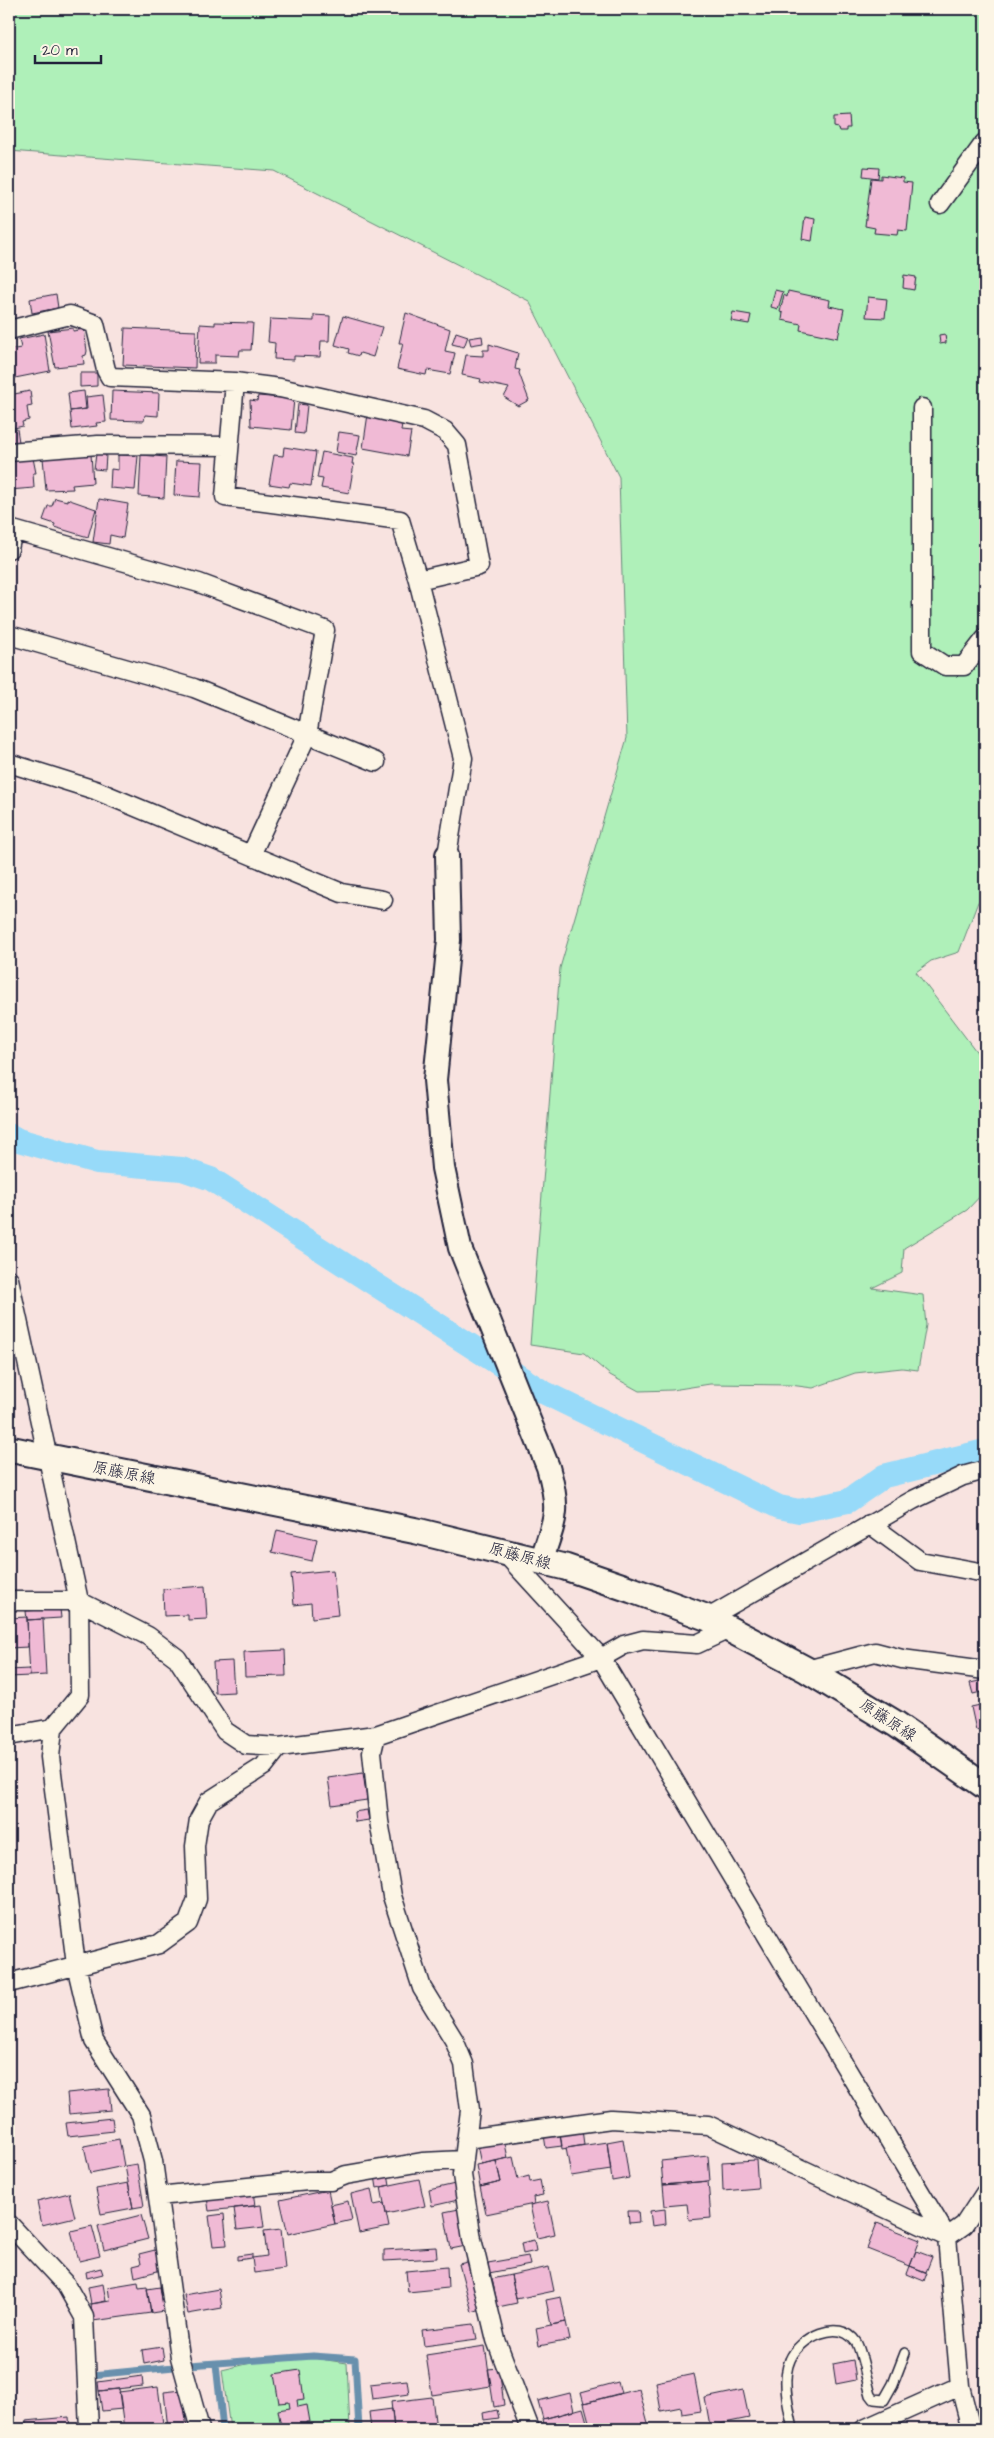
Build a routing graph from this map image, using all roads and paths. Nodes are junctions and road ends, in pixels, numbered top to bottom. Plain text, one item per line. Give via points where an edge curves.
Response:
1 (985, 142) edge
2 (940, 204) dead end
3 (9, 330) edge
4 (235, 382) junction
5 (922, 408) dead end
6 (229, 446) junction
7 (9, 452) edge
8 (9, 549) edge
9 (418, 580) junction
10 (9, 635) edge
11 (985, 640) edge
12 (307, 735) junction
13 (376, 762) dead end
14 (9, 763) edge
15 (447, 854) joint
16 (251, 855) junction
17 (383, 900) dead end
18 (9, 1279) edge
19 (9, 1449) edge
20 (47, 1457) junction
21 (985, 1470) edge
22 (870, 1524) junction
23 (501, 1550) junction
24 (541, 1561) junction
25 (985, 1573) edge
26 (9, 1601) edge
27 (79, 1601) junction
28 (718, 1624) junction
29 (600, 1658) junction
30 (807, 1670) junction
31 (985, 1670) edge
32 (53, 1728) junction
33 (376, 1735) junction
34 (9, 1736) edge
35 (279, 1747) junction
36 (985, 1786) edge
37 (76, 1965) junction
38 (9, 1983) edge
39 (466, 2139) junction
40 (464, 2160) junction
41 (985, 2193) edge
42 (158, 2196) junction
43 (9, 2224) edge
44 (947, 2237) junction
45 (905, 2353) dead end
46 (960, 2386) junction
47 (89, 2429) edge
48 (200, 2429) edge
49 (530, 2429) edge
50 (793, 2429) edge
51 (864, 2429) edge
52 (970, 2429) edge

1 - 2 street
3 - 4 street via 70,315 95,324 110,377
4 - 6 street
4 - 9 street via 342,400 424,420 445,431 457,445 479,566
5 - 11 street via 922,651 945,666 964,666
6 - 7 street via 98,445
6 - 9 street via 225,497 400,520
8 - 12 street via 13,530 199,583 325,630
9 - 15 street via 463,758
10 - 12 street via 194,688
12 - 13 street
12 - 16 street
14 - 16 street via 95,790
15 - 24 street via 449,940 435,1080 443,1168 460,1248 548,1467 556,1495 556,1512
16 - 17 street via 342,893
18 - 20 street
19 - 20 main road, 原藤原線
20 - 23 main road, 原藤原線
20 - 27 street
21 - 22 street via 946,1484
22 - 25 street via 920,1561
22 - 28 street
23 - 24 main road, 原藤原線
23 - 29 street
24 - 28 main road, 原藤原線 via 632,1590
26 - 27 street
27 - 32 street via 80,1695
27 - 35 street via 148,1636 177,1658 225,1731 246,1745
28 - 29 street via 697,1644 643,1640 624,1645
28 - 30 main road, 原藤原線
29 - 33 street
29 - 44 street
30 - 31 street via 875,1652 902,1659
30 - 36 main road, 原藤原線 via 896,1724
32 - 34 street
32 - 37 street via 50,1757
33 - 35 street
33 - 39 street via 372,1752 392,1896 422,1988 454,2040 464,2064 470,2110
35 - 37 street via 264,1766 209,1801 199,1819 195,1846 197,1899 188,1923 160,1944
37 - 38 street
37 - 42 street via 94,2041 141,2115 153,2160
39 - 40 street
39 - 44 street via 611,2119 708,2125
40 - 42 street via 422,2162 346,2175 331,2181
40 - 49 street via 462,2175 472,2239 496,2340
41 - 44 street via 964,2225
42 - 48 street via 180,2357
43 - 47 street via 66,2286 84,2317
44 - 46 street
45 - 50 lane via 884,2400 874,2399 856,2343 846,2333 824,2331 807,2339 790,2360 786,2390
46 - 51 street
46 - 52 street

